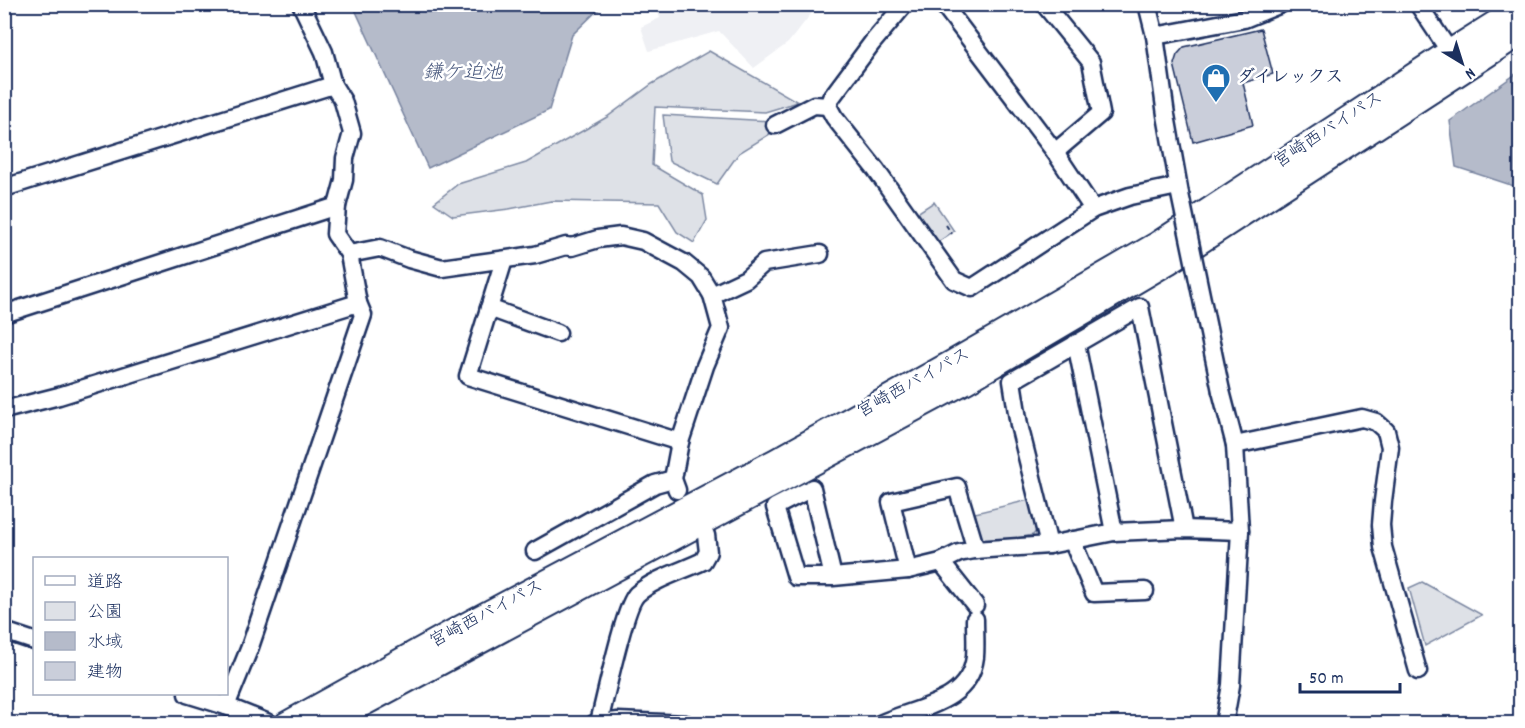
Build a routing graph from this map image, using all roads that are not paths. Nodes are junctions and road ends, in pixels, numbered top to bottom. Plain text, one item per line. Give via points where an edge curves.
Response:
1 (302, 4) edge
2 (905, 4) edge
3 (943, 4) edge
4 (1044, 4) edge
5 (1147, 4) edge
6 (1281, 4) edge
7 (1418, 4) edge
8 (1521, 8) edge
9 (1521, 33) edge
10 (1155, 36) junction
11 (1492, 39) junction
12 (1456, 61) junction
13 (333, 85) junction
14 (828, 106) junction
15 (775, 125) dead end
16 (1055, 152) junction
17 (4, 188) edge
18 (1179, 190) junction
19 (337, 206) junction
20 (1094, 209) junction
21 (349, 254) junction
22 (820, 254) dead end
23 (504, 260) junction
24 (712, 295) junction
25 (358, 303) junction
26 (489, 308) junction
27 (4, 314) edge
28 (558, 333) dead end
29 (1076, 343) junction
30 (4, 410) edge
31 (680, 442) junction
32 (1235, 445) junction
33 (1184, 529) junction
34 (1240, 531) junction
35 (1114, 532) junction
36 (706, 535) dead end
37 (1072, 540) junction
38 (1049, 544) junction
39 (536, 550) dead end
40 (976, 550) junction
41 (941, 562) junction
42 (908, 570) junction
43 (833, 577) junction
44 (1145, 591) dead end
45 (4, 630) edge
46 (33, 641) edge
47 (1418, 671) dead end
48 (193, 695) edge
49 (365, 703) junction
50 (226, 706) junction
51 (271, 723) edge
52 (287, 723) edge
53 (325, 723) edge
54 (352, 723) edge
55 (597, 723) edge
56 (686, 723) edge
57 (880, 723) edge
58 (1224, 723) edge

1 - 13 street via 324,52
2 - 14 street
3 - 16 street
4 - 16 street via 1091,62 1101,113
5 - 10 street
6 - 10 street via 1244,19
7 - 12 street
8 - 11 highway, 宮崎西バイパス
9 - 11 highway, 宮崎西バイパス
10 - 18 street
11 - 12 highway, 宮崎西バイパス
12 - 49 highway, 宮崎西バイパス via 1168,262 966,381
12 - 52 highway, 宮崎西バイパス via 1148,250 776,461
13 - 17 street
13 - 19 street via 343,101 352,133
14 - 15 street via 814,105
14 - 20 street via 954,280 972,288
16 - 20 street
18 - 20 street via 1130,195
18 - 32 street, bridge
19 - 21 street via 335,234
19 - 27 street
21 - 23 street via 380,248 442,268
21 - 25 street
22 - 24 street via 764,263 746,279
23 - 24 street via 621,236 643,241 684,263 701,277
23 - 26 street
24 - 31 street via 721,327
25 - 30 street
25 - 50 street via 363,315 250,647
26 - 28 street
26 - 31 street via 468,376
29 - 33 street via 1140,308
29 - 35 street
29 - 38 street via 1012,381
31 - 39 street via 675,484 655,484
32 - 34 street
32 - 47 street via 1362,418 1376,422 1386,431 1390,447 1383,501 1383,547
33 - 34 street
33 - 35 street
34 - 58 street via 1231,685
35 - 37 street
36 - 55 street via 708,552 703,561 634,596
37 - 38 street
37 - 44 street via 1094,593
38 - 40 street
40 - 41 street
40 - 42 street via 957,487 891,502
41 - 42 street
41 - 57 street via 975,612 975,658 970,676 940,702
42 - 43 street
43 - 43 street via 820,522 812,488 775,507 796,577
45 - 46 street
48 - 50 street
49 - 53 highway, 宮崎西バイパス
49 - 54 street via 356,708
50 - 51 street
55 - 56 street

